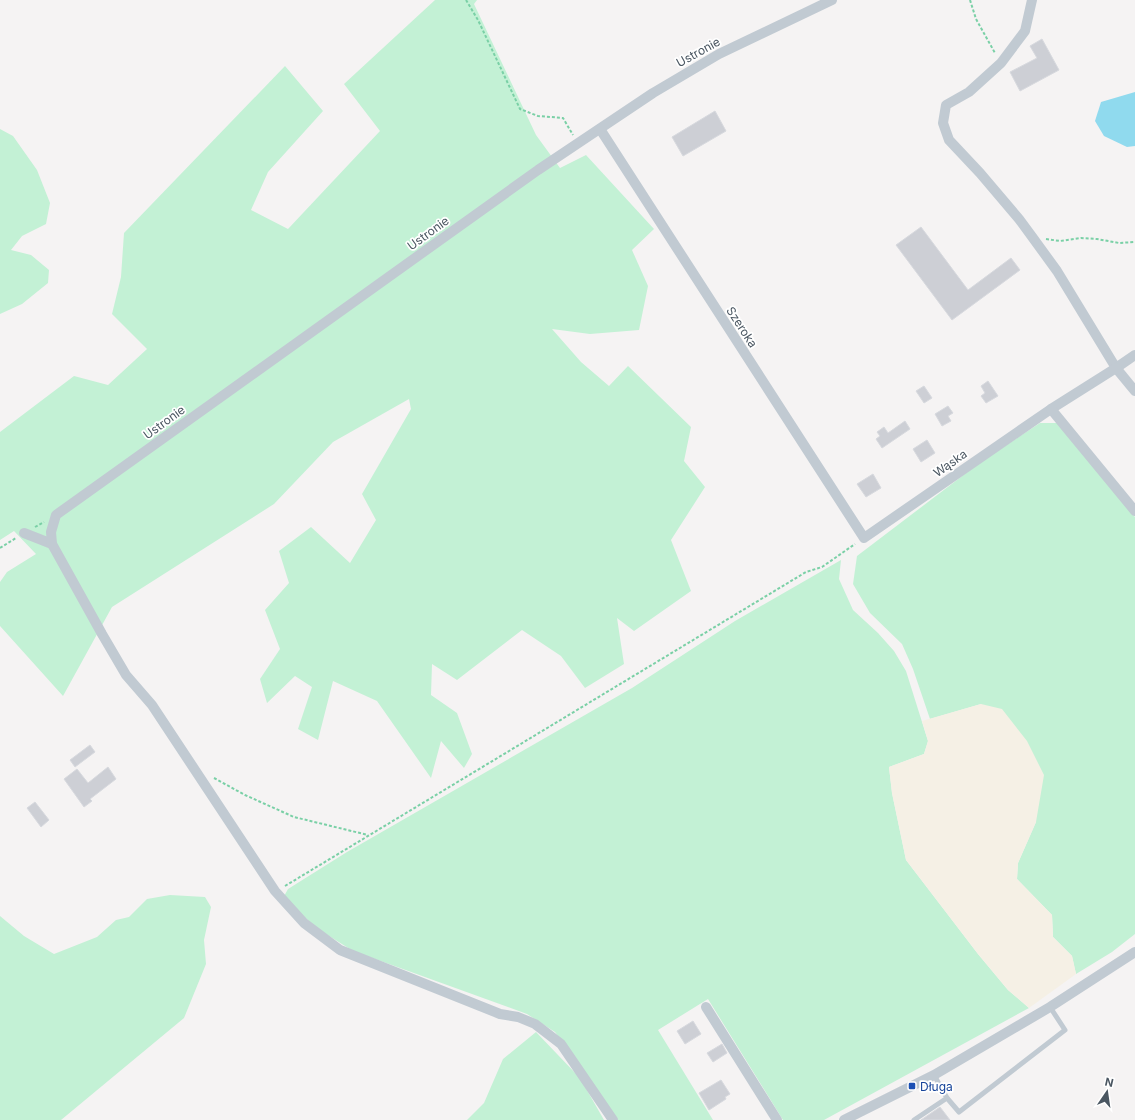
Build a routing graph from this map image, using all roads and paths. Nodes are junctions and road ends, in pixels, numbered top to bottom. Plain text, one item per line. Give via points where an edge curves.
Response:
1 (466, 0) edge
2 (832, 0) edge
3 (970, 0) edge
4 (1032, 0) edge
5 (1001, 63) junction
6 (600, 129) junction
7 (578, 143) junction
8 (1033, 238) junction
9 (1135, 242) edge
10 (1135, 355) edge
11 (1116, 368) junction
12 (1135, 391) edge
13 (1051, 409) junction
14 (1135, 511) edge
15 (24, 533) dead end
16 (864, 538) junction
17 (52, 544) junction
18 (213, 778) dead end
19 (370, 835) junction
20 (275, 891) junction
21 (1135, 952) edge
22 (706, 1007) dead end
23 (1050, 1007) junction
24 (934, 1075) junction
25 (947, 1098) junction
26 (847, 1119) edge
27 (613, 1120) edge
28 (777, 1120) edge
29 (914, 1120) edge

1 - 7 path via 520,109 538,116 563,118
2 - 6 street, Ustronie via 719,54 653,93
3 - 5 path via 976,19
4 - 5 street via 1025,31
5 - 8 street via 969,92 946,105 943,123 949,140 980,173
6 - 7 street, Ustronie
6 - 16 street, Szeroka
7 - 17 street, Ustronie via 56,515 51,532
8 - 9 path
8 - 11 street via 1057,271
10 - 11 street, Wąska
11 - 12 street
11 - 13 street, Wąska
13 - 14 street
13 - 16 street, Wąska
15 - 17 street
16 - 19 path via 822,567 806,572
17 - 20 street via 126,675 152,705
18 - 19 path via 294,817
19 - 20 path
20 - 27 street via 304,923 340,950 500,1014 518,1017 535,1024 561,1044
21 - 23 street
22 - 28 street
23 - 24 street
23 - 25 lane via 1065,1030 959,1112
24 - 25 lane
24 - 26 street
25 - 29 lane

